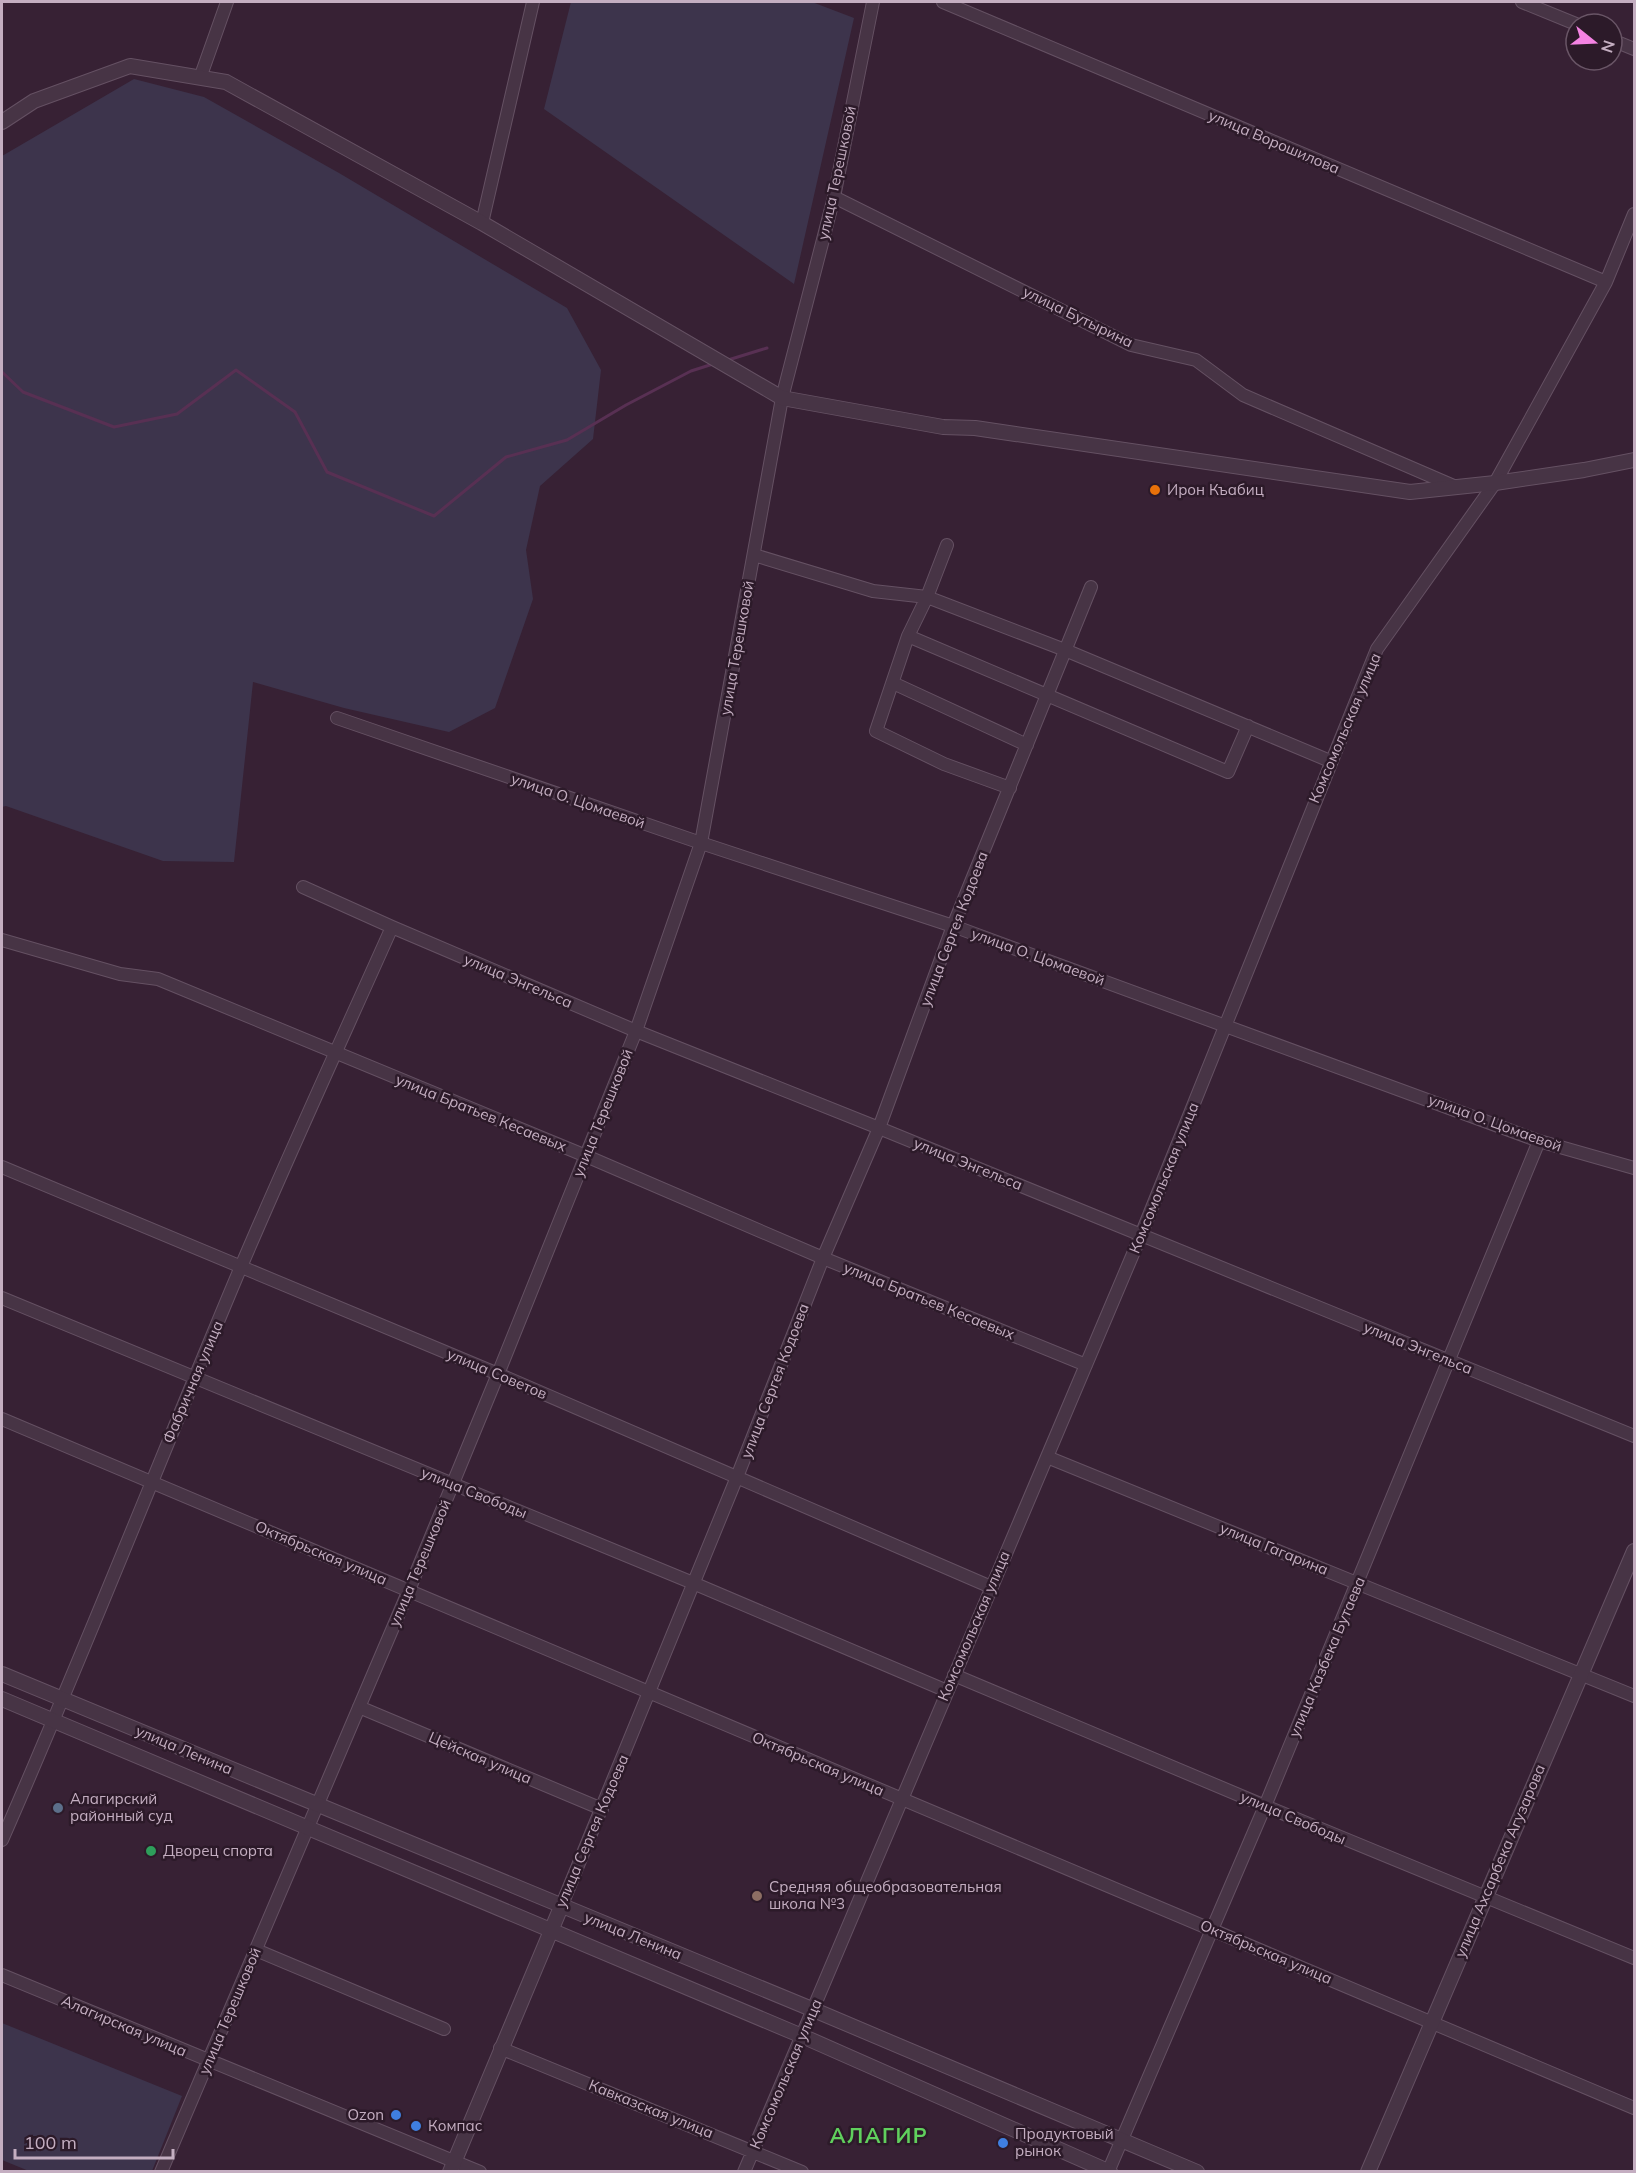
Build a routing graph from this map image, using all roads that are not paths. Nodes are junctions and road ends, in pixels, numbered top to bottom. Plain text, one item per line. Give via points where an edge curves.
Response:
1 (227, 2) edge
2 (533, 2) edge
3 (873, 2) edge
4 (943, 2) edge
5 (1522, 2) edge
6 (1564, 19) edge
7 (200, 78) junction
8 (2, 122) edge
9 (834, 197) junction
10 (1635, 214) edge
11 (482, 223) junction
12 (1606, 282) junction
13 (782, 398) junction
14 (1635, 460) edge
15 (1495, 483) junction
16 (1456, 487) junction
17 (946, 545) dead end
18 (754, 555) junction
19 (1091, 587) dead end
20 (927, 597) junction
21 (908, 636) junction
22 (1065, 650) junction
23 (893, 683) junction
24 (1047, 695) junction
25 (337, 718) dead end
26 (1248, 726) junction
27 (1027, 745) junction
28 (1330, 761) junction
29 (1010, 788) junction
30 (701, 843) junction
31 (303, 887) dead end
32 (953, 926) junction
33 (392, 927) junction
34 (2, 940) edge
35 (1227, 1025) junction
36 (636, 1031) junction
37 (336, 1053) junction
38 (879, 1128) junction
39 (1539, 1141) junction
40 (586, 1156) junction
41 (2, 1167) edge
42 (1635, 1168) edge
43 (1141, 1235) junction
44 (823, 1258) junction
45 (241, 1267) junction
46 (2, 1298) edge
47 (1449, 1361) junction
48 (1086, 1365) junction
49 (498, 1374) junction
50 (195, 1377) junction
51 (2, 1419) edge
52 (1635, 1436) edge
53 (1047, 1457) junction
54 (737, 1477) junction
55 (151, 1482) junction
56 (453, 1485) junction
57 (1635, 1551) edge
58 (693, 1583) junction
59 (1358, 1583) junction
60 (991, 1587) junction
61 (409, 1590) junction
62 (2, 1674) edge
63 (1581, 1674) junction
64 (954, 1675) junction
65 (947, 1691) junction
66 (650, 1692) junction
67 (1635, 1696) edge
68 (2, 1699) edge
69 (63, 1700) junction
70 (359, 1707) junction
71 (54, 1721) junction
72 (902, 1799) junction
73 (316, 1805) junction
74 (1265, 1806) junction
75 (602, 1809) junction
76 (307, 1828) junction
77 (2, 1840) edge
78 (1485, 1897) junction
79 (561, 1907) junction
80 (1213, 1929) junction
81 (550, 1931) junction
82 (256, 1950) junction
83 (1635, 1958) edge
84 (2, 1975) edge
85 (814, 2010) junction
86 (1431, 2022) junction
87 (444, 2029) dead end
88 (802, 2036) junction
89 (500, 2048) junction
90 (209, 2062) junction
91 (1635, 2108) edge
92 (1122, 2140) junction
93 (753, 2150) junction
94 (452, 2166) edge
95 (1109, 2171) edge
96 (161, 2172) edge
97 (480, 2172) edge
98 (744, 2172) edge
99 (802, 2172) edge
100 (1197, 2172) edge
101 (1368, 2172) edge

1 - 7 street
2 - 11 street
3 - 9 street, улица Терешковой
4 - 12 street, улица Ворошилова
5 - 6 street
7 - 8 street via 130,66 34,101
7 - 11 street via 226,82
9 - 13 street, улица Терешковой
9 - 16 street, улица Бутырина via 1131,345 1196,360 1243,395
10 - 12 street, Комсомольская улица
11 - 13 street
12 - 15 street, Комсомольская улица
13 - 16 street via 943,427 975,428 1410,492
13 - 18 street, улица Терешковой
14 - 15 street
15 - 16 street
15 - 28 street, Комсомольская улица via 1377,649
17 - 20 street
18 - 20 street via 873,591
18 - 30 street, улица Терешковой
19 - 22 street, улица Сергея Кодоева
20 - 21 street
20 - 22 street
21 - 23 street
21 - 24 street
22 - 24 street, улица Сергея Кодоева
22 - 26 street
23 - 27 street
23 - 29 street via 876,731 944,764
24 - 26 street via 1228,772
24 - 27 street, улица Сергея Кодоева
25 - 30 street, улица О. Цомаевой
26 - 28 street
27 - 29 street, улица Сергея Кодоева
28 - 35 street, Комсомольская улица
29 - 32 street, улица Сергея Кодоева
30 - 32 street, улица О. Цомаевой
30 - 36 street, улица Терешковой
31 - 33 street, улица Энгельса
32 - 35 street, улица О. Цомаевой
32 - 38 street, улица Сергея Кодоева
33 - 36 street, улица Энгельса
33 - 37 street, Фабричная улица
34 - 37 street, улица Братьев Кесаевых via 120,974 158,979
35 - 39 street, улица О. Цомаевой
35 - 43 street, Комсомольская улица
36 - 38 street, улица Энгельса
36 - 40 street, улица Терешковой
37 - 40 street, улица Братьев Кесаевых
37 - 45 street, Фабричная улица
38 - 43 street, улица Энгельса
38 - 44 street, улица Сергея Кодоева
39 - 42 street, улица О. Цомаевой
39 - 47 street, улица Казбека Бутаева
40 - 44 street, улица Братьев Кесаевых
40 - 49 street, улица Терешковой
41 - 45 street, улица Советов
43 - 47 street, улица Энгельса
43 - 48 street, Комсомольская улица
44 - 48 street, улица Братьев Кесаевых
44 - 54 street, улица Сергея Кодоева
45 - 49 street, улица Советов
45 - 50 street, Фабричная улица
46 - 50 street, улица Свободы
47 - 52 street, улица Энгельса
47 - 59 street, улица Казбека Бутаева
48 - 53 street, Комсомольская улица
49 - 54 street, улица Советов
49 - 56 street, улица Терешковой
50 - 55 street, Фабричная улица
50 - 56 street, улица Свободы
51 - 55 street, Октябрьская улица
53 - 59 street, улица Гагарина
53 - 60 street, Комсомольская улица
54 - 58 street, улица Сергея Кодоева
54 - 60 street, улица Советов
55 - 61 street, Октябрьская улица
55 - 69 street, Фабричная улица
56 - 58 street, улица Свободы
56 - 61 street, улица Терешковой
57 - 63 street, улица Ахсарбека Агузарова
58 - 65 street, улица Свободы
58 - 66 street, улица Сергея Кодоева
59 - 63 street, улица Гагарина
59 - 74 street, улица Казбека Бутаева
60 - 64 street, Комсомольская улица
61 - 66 street, Октябрьская улица
61 - 70 street, улица Терешковой
62 - 69 street, улица Ленина
63 - 67 street, улица Гагарина
63 - 78 street, улица Ахсарбека Агузарова
64 - 65 street, Комсомольская улица
64 - 74 street, улица Свободы
65 - 72 street, Комсомольская улица
66 - 72 street, Октябрьская улица
66 - 75 street, улица Сергея Кодоева
68 - 71 street, улица Ленина
69 - 71 street, Фабричная улица
69 - 73 street, улица Ленина
70 - 73 street, улица Терешковой
70 - 75 street, Цейская улица
71 - 76 street, улица Ленина
71 - 77 street, Фабричная улица
72 - 80 street, Октябрьская улица
72 - 85 street, Комсомольская улица
73 - 76 street, улица Терешковой
73 - 79 street, улица Ленина
74 - 78 street, улица Свободы
74 - 80 street, улица Казбека Бутаева
75 - 79 street, улица Сергея Кодоева
76 - 81 street, улица Ленина
76 - 82 street, улица Терешковой
78 - 83 street, улица Свободы
78 - 86 street, улица Ахсарбека Агузарова
79 - 81 street, улица Сергея Кодоева
79 - 85 street, улица Ленина
80 - 86 street, Октябрьская улица
80 - 92 street, улица Казбека Бутаева
81 - 88 street, улица Ленина
81 - 89 street, улица Сергея Кодоева
82 - 87 street
82 - 90 street, улица Терешковой
84 - 90 street, Алагирская улица
85 - 88 street, Комсомольская улица
85 - 92 street, улица Ленина
86 - 91 street, Октябрьская улица
86 - 101 street, улица Ахсарбека Агузарова
88 - 93 street, Комсомольская улица
88 - 95 street, улица Ленина
89 - 93 street, Кавказская улица
89 - 94 street, улица Сергея Кодоева
90 - 94 street, Алагирская улица
90 - 96 street, улица Терешковой
92 - 95 street, улица Казбека Бутаева
92 - 100 street, улица Ленина
93 - 98 street, Комсомольская улица
93 - 99 street, Кавказская улица
94 - 97 street, Алагирская улица

